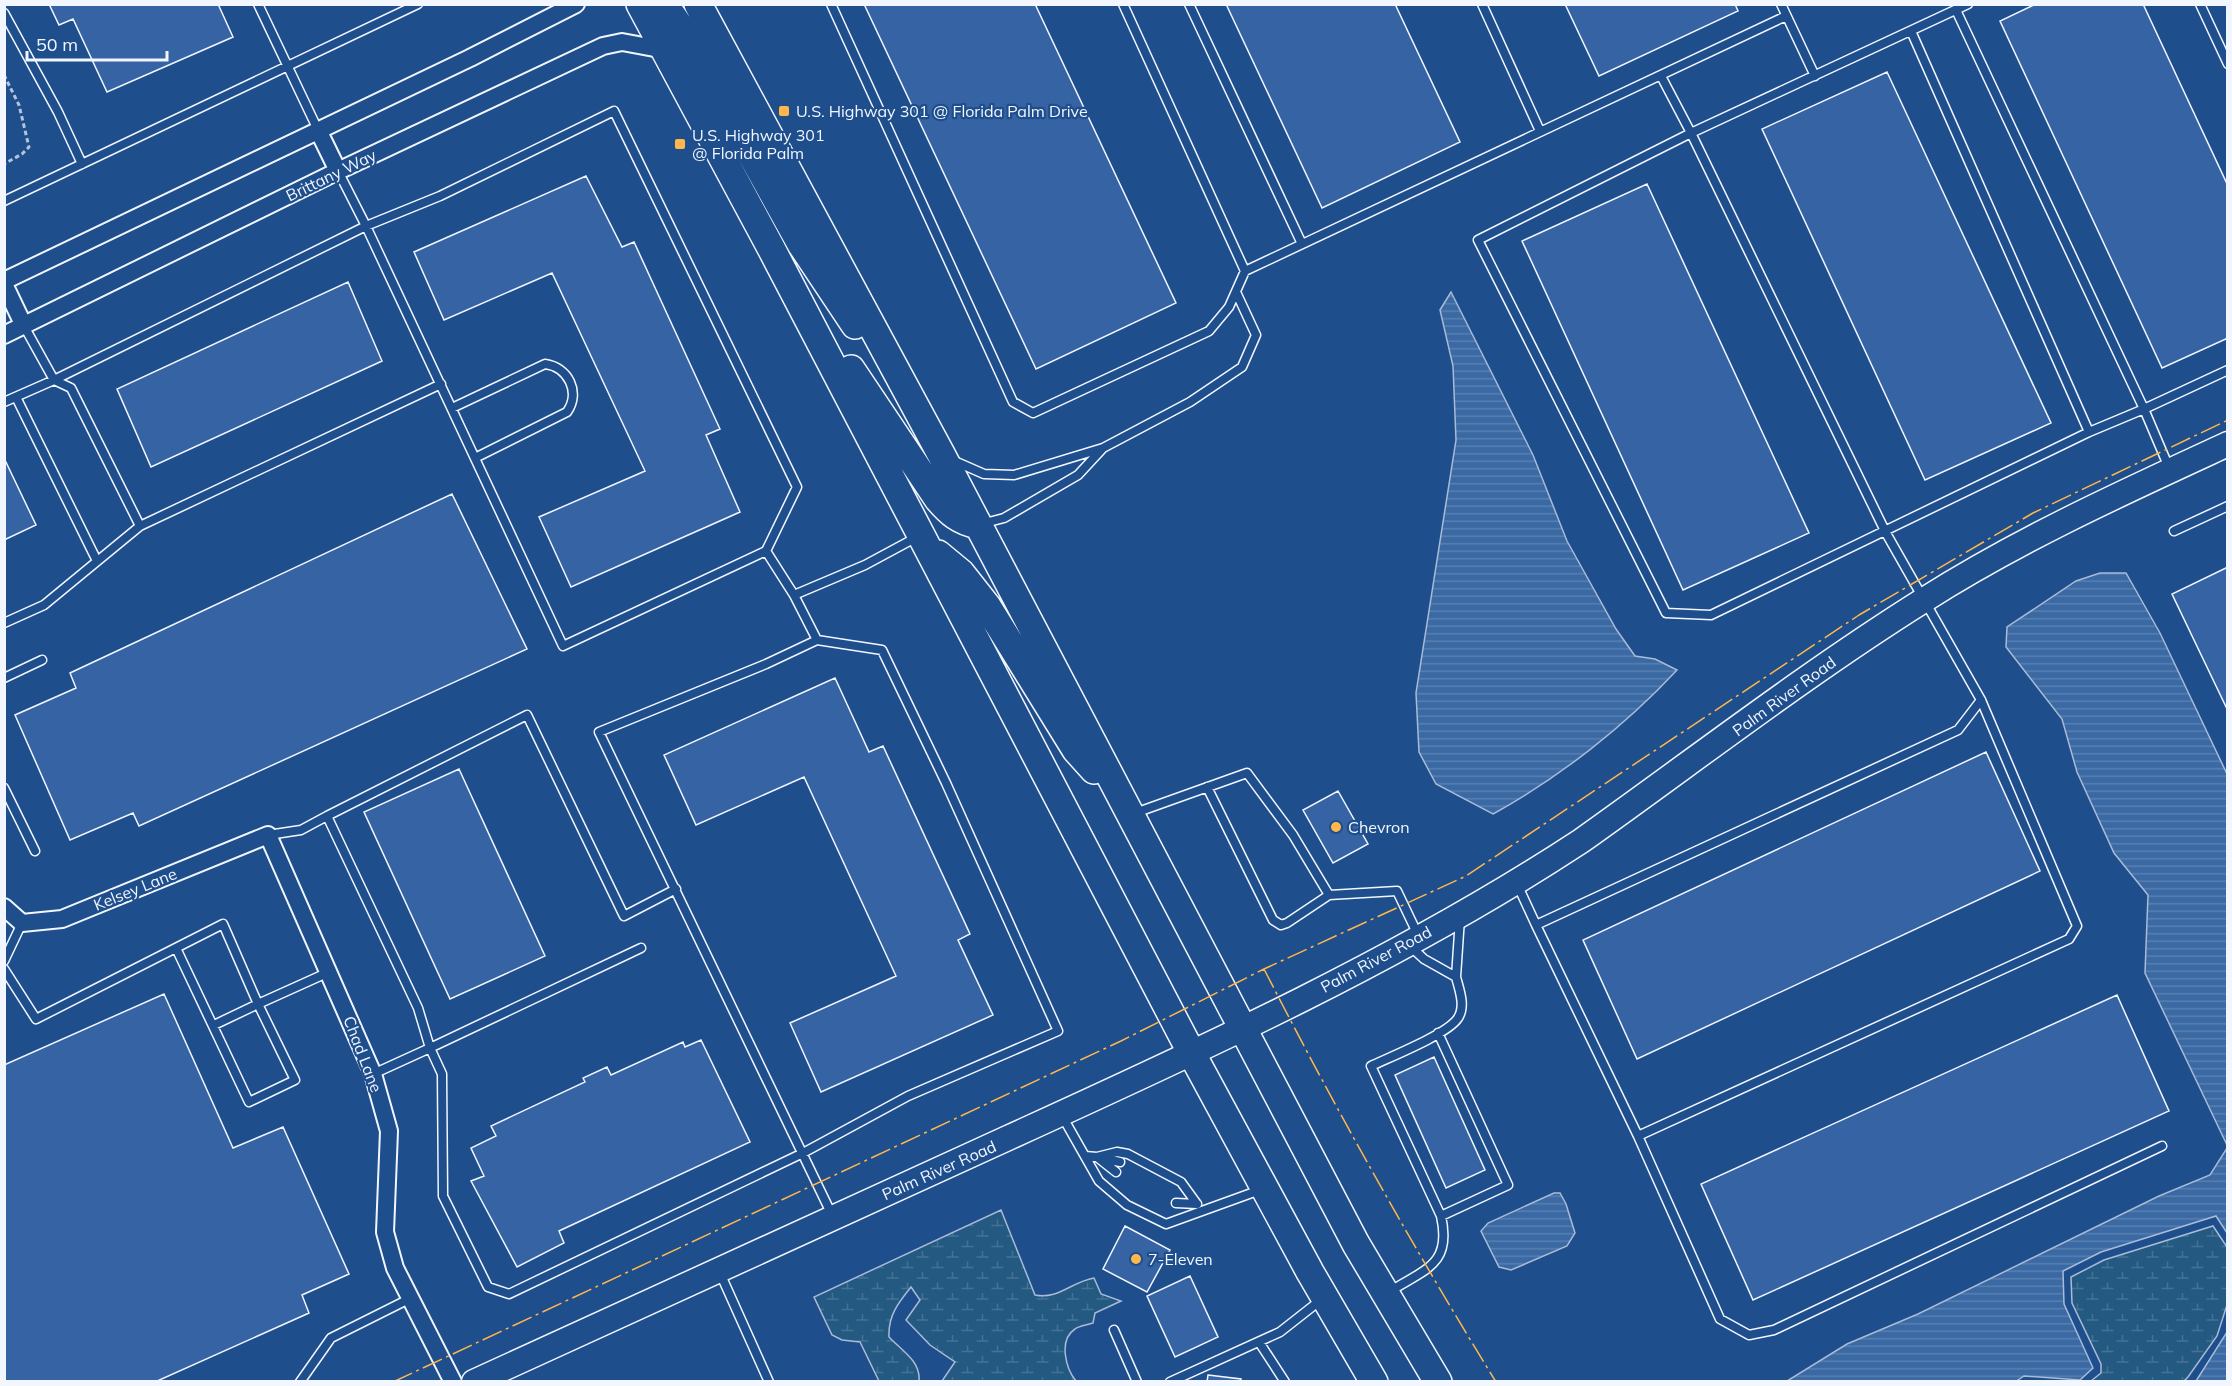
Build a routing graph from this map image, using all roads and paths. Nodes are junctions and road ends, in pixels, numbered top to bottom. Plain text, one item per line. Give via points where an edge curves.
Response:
1 (258, 4) edge
2 (418, 4) edge
3 (576, 4) edge
4 (640, 4) edge
5 (664, 4) edge
6 (698, 4) edge
7 (831, 4) edge
8 (1123, 4) edge
9 (1189, 4) edge
10 (1482, 4) edge
11 (1781, 4) edge
12 (1968, 4) edge
13 (2200, 4) edge
14 (1956, 10) junction
15 (4, 14) edge
16 (1786, 16) junction
17 (1911, 31) junction
18 (665, 50) junction
19 (2228, 64) edge
20 (287, 66) junction
21 (4, 75) edge
22 (1662, 76) junction
23 (1815, 76) junction
24 (318, 130) junction
25 (1540, 131) junction
26 (1691, 133) junction
27 (4, 164) edge
28 (82, 164) junction
29 (338, 171) junction
30 (4, 201) edge
31 (366, 226) junction
32 (1302, 244) junction
33 (771, 248) junction
34 (1245, 271) junction
35 (4, 283) edge
36 (1236, 292) junction
37 (24, 326) junction
38 (4, 335) edge
39 (892, 362) junction
40 (2228, 370) edge
41 (54, 380) junction
42 (441, 384) junction
43 (16, 397) junction
44 (4, 402) edge
45 (452, 408) junction
46 (2144, 409) junction
47 (2089, 432) junction
48 (2228, 444) edge
49 (1103, 448) junction
50 (941, 454) junction
51 (475, 458) junction
52 (2170, 471) junction
53 (2228, 506) edge
54 (978, 525) junction
55 (140, 526) junction
56 (2174, 531) dead end
57 (1886, 533) junction
58 (924, 541) junction
59 (766, 551) junction
60 (97, 561) junction
61 (794, 595) junction
62 (1924, 599) junction
63 (4, 623) edge
64 (817, 640) junction
65 (42, 660) dead end
66 (4, 678) edge
67 (1981, 700) junction
68 (1207, 787) junction
69 (4, 788) edge
70 (1131, 814) junction
71 (327, 816) junction
72 (267, 836) junction
73 (35, 851) dead end
74 (1516, 882) junction
75 (676, 889) junction
76 (1329, 895) junction
77 (4, 907) edge
78 (1460, 914) junction
79 (22, 923) junction
80 (1536, 925) junction
81 (1412, 939) junction
82 (176, 948) junction
83 (641, 948) dead end
84 (4, 961) edge
85 (4, 969) edge
86 (329, 972) junction
87 (1456, 976) junction
88 (258, 1004) junction
89 (214, 1024) junction
90 (1242, 1029) junction
91 (1438, 1033) junction
92 (429, 1048) junction
93 (1192, 1054) junction
94 (373, 1074) junction
95 (1061, 1114) junction
96 (1638, 1136) junction
97 (2162, 1146) dead end
98 (803, 1153) junction
99 (1085, 1156) junction
100 (1097, 1157) junction
101 (1120, 1162) dead end
102 (1116, 1172) dead end
103 (1265, 1189) junction
104 (1182, 1193) dead end
105 (1176, 1203) dead end
106 (1197, 1204) junction
107 (1205, 1212) junction
108 (1441, 1216) junction
109 (833, 1217) junction
110 (718, 1270) junction
111 (1385, 1294) junction
112 (1324, 1297) junction
113 (411, 1298) junction
114 (1114, 1330) dead end
115 (1259, 1342) junction
116 (300, 1382) edge
117 (453, 1382) edge
118 (474, 1382) edge
119 (770, 1382) edge
120 (1137, 1382) edge
121 (1170, 1382) edge
122 (1285, 1382) edge
123 (1374, 1382) edge
124 (1438, 1382) edge

1 - 20 lane
2 - 20 lane
3 - 24 street
4 - 18 main road
5 - 39 main road via 683,31 801,244 854,324
6 - 39 main road
7 - 36 lane via 1013,402 1033,413 1209,331
8 - 34 lane
9 - 32 lane
10 - 25 lane
11 - 16 lane
12 - 14 lane
13 - 19 lane
14 - 17 lane
14 - 46 lane
15 - 28 lane
16 - 22 lane
16 - 23 lane
17 - 23 lane
17 - 47 lane
18 - 29 street, Brittany Way via 622,42 603,46
18 - 33 main road
20 - 24 lane
20 - 28 lane
21 - 27 path via 19,105 29,147
22 - 25 lane
22 - 26 lane
23 - 26 lane
24 - 29 street
24 - 35 street
25 - 32 lane
26 - 57 lane
26 - 57 lane via 1478,240 1666,613 1711,615
28 - 30 lane
29 - 31 lane
29 - 37 street, Brittany Way
31 - 41 lane
31 - 42 lane
31 - 59 lane via 440,196 614,111 797,487
32 - 34 lane
33 - 54 main road via 938,500 958,519
33 - 58 main road
34 - 36 lane
35 - 37 street
36 - 49 lane via 1256,335 1242,367 1190,402
37 - 38 street, Brittany Way
37 - 41 lane
39 - 50 main road
40 - 46 lane
41 - 43 lane
41 - 55 lane via 71,388
42 - 45 lane
42 - 55 lane
43 - 44 lane
43 - 60 lane
45 - 51 lane
45 - 51 lane via 545,364 558,366 567,376 574,392 574,402 567,412
46 - 47 lane
46 - 52 lane
47 - 57 lane
48 - 52 street, Palm River Road
49 - 50 lane via 1014,475 984,474
49 - 54 lane via 1078,475 1004,518
50 - 54 main road
51 - 59 lane via 563,646
52 - 62 street, Palm River Road via 2067,520
53 - 56 lane
54 - 70 main road
55 - 60 lane
57 - 62 lane
58 - 61 lane
58 - 70 main road via 961,573 987,606 1076,750
58 - 93 main road
59 - 61 lane
60 - 63 lane via 44,605
61 - 64 lane
62 - 67 lane
62 - 74 street, Palm River Road via 1581,841
64 - 75 lane via 599,732
64 - 98 lane via 882,650 1058,1031 908,1096
65 - 66 lane
67 - 80 lane via 1958,729
67 - 96 lane via 2077,926 2069,939
68 - 70 lane
68 - 76 lane via 1247,773 1293,835
68 - 76 lane via 1273,920 1281,925 1287,923
69 - 73 lane
70 - 90 main road
71 - 72 lane via 301,830
71 - 75 lane via 527,715 624,916
71 - 92 lane via 418,1008
72 - 79 street, Kelsey Lane via 62,919
72 - 86 street, Chad Lane
74 - 78 street, Palm River Road
74 - 80 lane
75 - 98 lane
76 - 81 lane via 1398,891
77 - 79 street
78 - 81 street, Palm River Road
78 - 87 lane
79 - 84 lane
80 - 96 lane
81 - 87 lane via 1424,958
81 - 90 street, Palm River Road
82 - 85 lane via 36,1019
82 - 88 lane via 223,924
82 - 89 lane
83 - 92 lane
86 - 88 lane
86 - 94 street, Chad Lane
87 - 91 lane via 1462,1002 1459,1017
88 - 89 lane
88 - 89 lane via 295,1080 249,1102
90 - 93 street, Palm River Road
90 - 111 main road
91 - 108 lane via 1371,1066
91 - 108 lane via 1508,1185
92 - 94 lane
92 - 98 lane via 442,1074 443,1196 488,1287 509,1294
93 - 95 street, Palm River Road
93 - 103 main road
94 - 113 street, Chad Lane via 388,1131 385,1232 395,1268
95 - 99 lane
95 - 109 street, Palm River Road
96 - 97 lane via 1720,1319 1749,1335 1774,1330
98 - 109 lane
99 - 100 lane
99 - 107 lane via 1099,1181 1127,1206 1166,1224
100 - 101 lane
100 - 102 lane
100 - 106 lane via 1117,1152 1128,1154 1181,1182
103 - 107 lane
103 - 112 main road
104 - 106 lane
105 - 106 lane
106 - 107 lane
108 - 111 lane via 1444,1247 1439,1260
109 - 110 street, Palm River Road
110 - 118 street, Palm River Road
110 - 119 lane
111 - 124 main road
112 - 115 lane via 1280,1332
112 - 123 main road
113 - 116 lane via 331,1338
113 - 117 street, Chad Lane
114 - 120 lane
115 - 121 lane
115 - 122 lane

